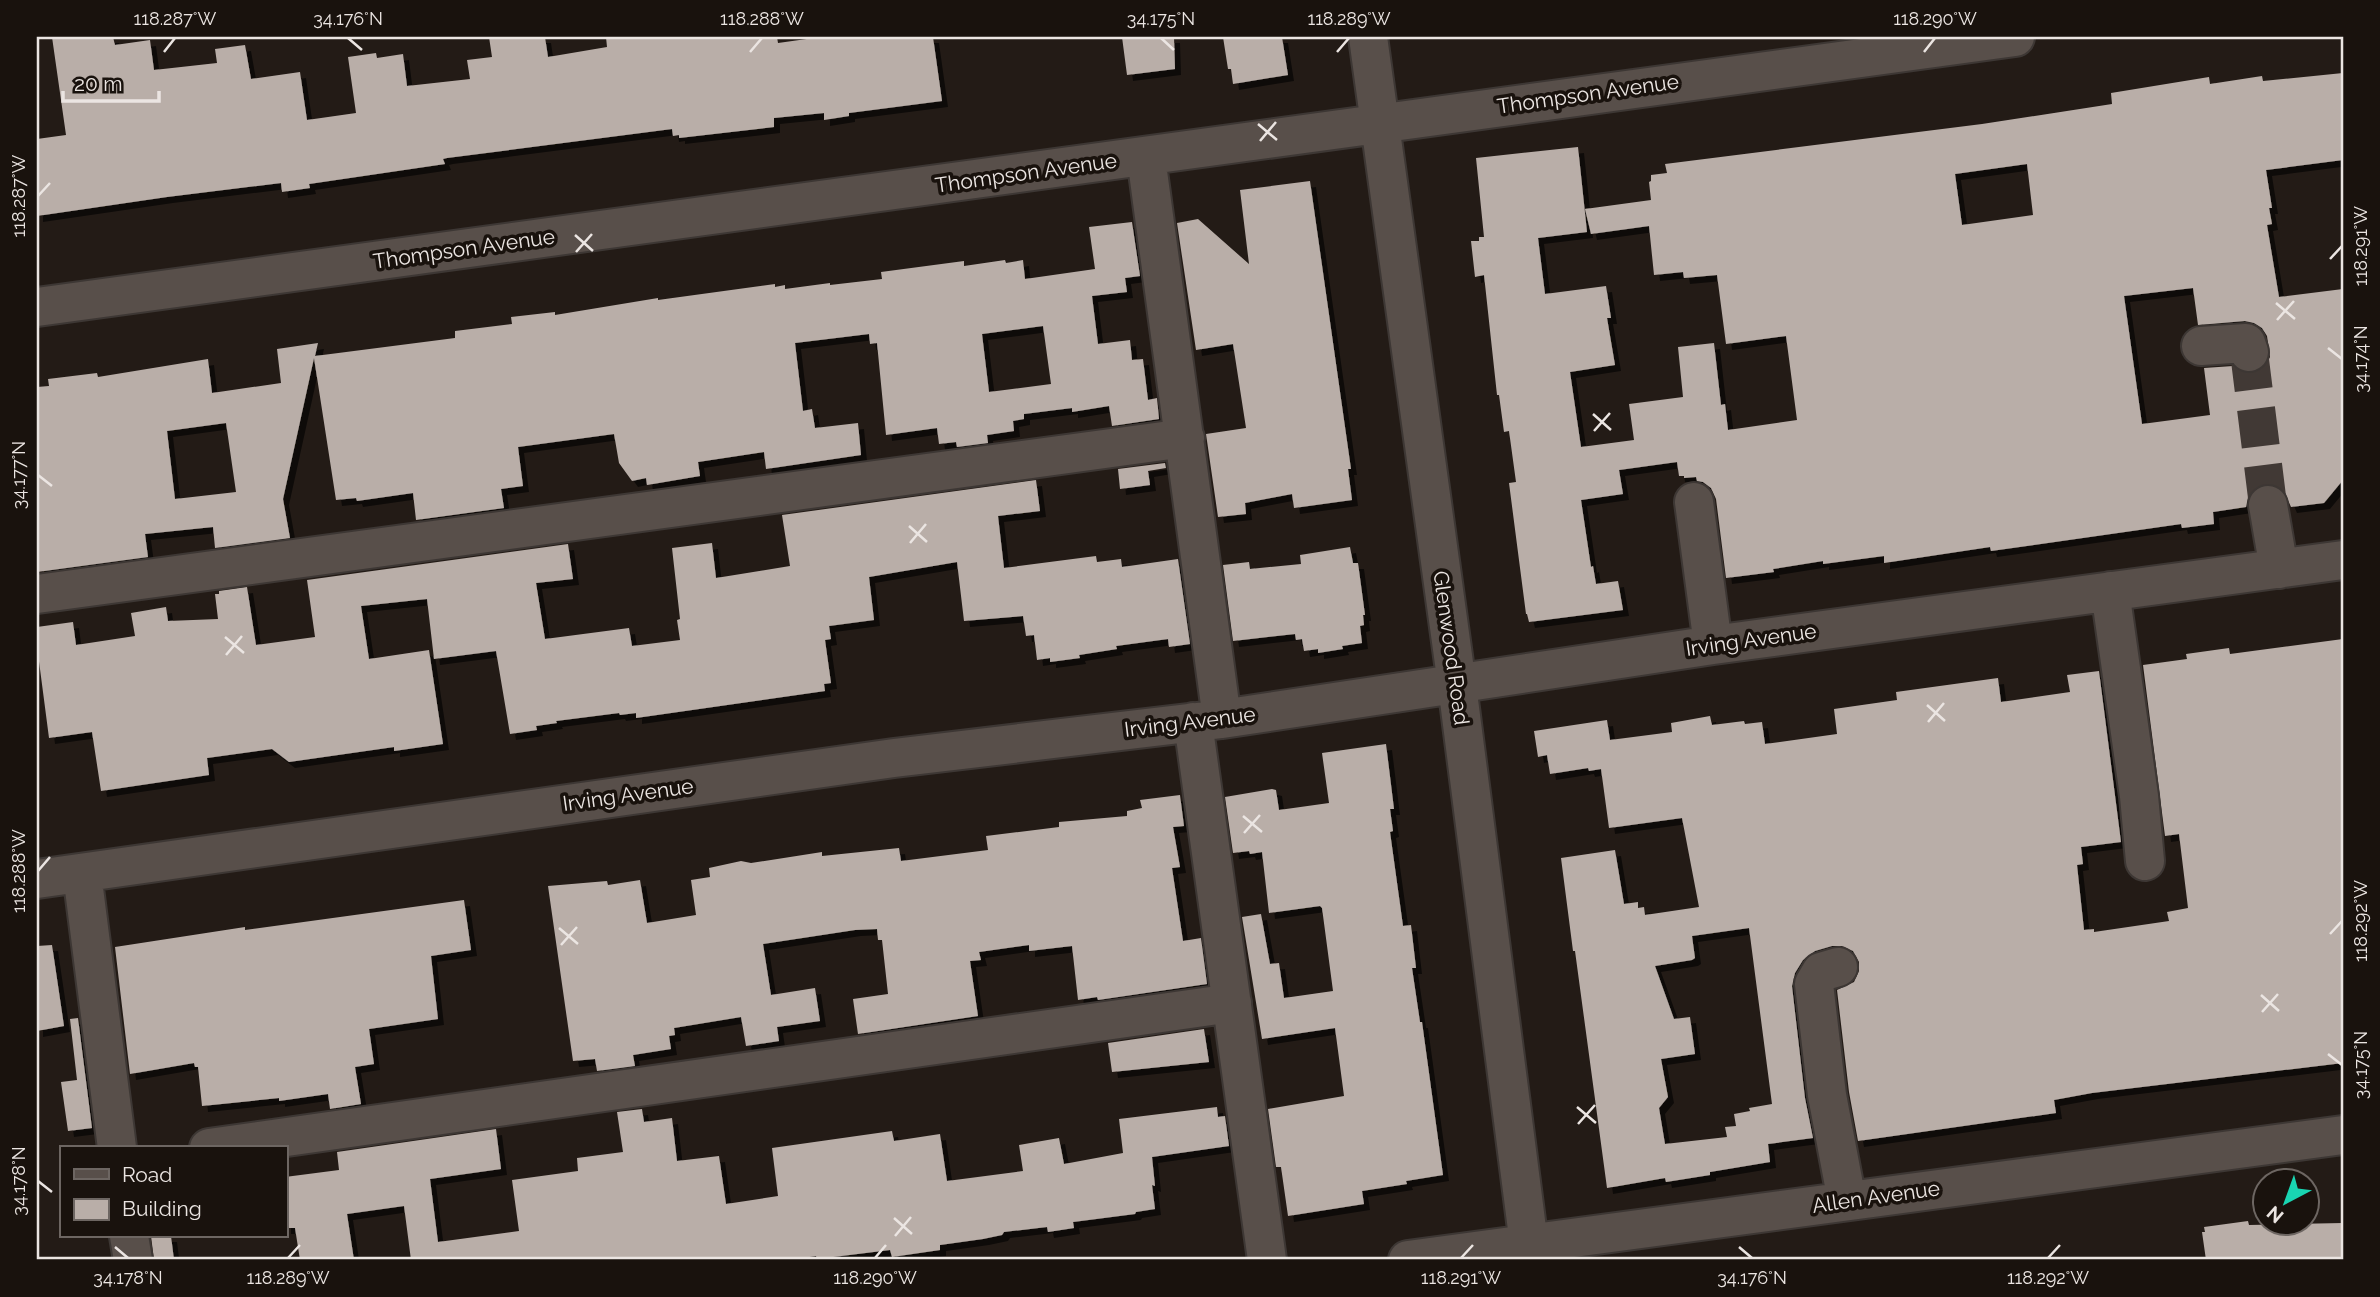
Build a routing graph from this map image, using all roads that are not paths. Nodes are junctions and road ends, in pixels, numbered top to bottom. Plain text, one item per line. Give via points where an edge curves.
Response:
1 (1368, 37) edge
2 (2015, 37) edge
3 (1380, 122) junction
4 (1146, 157) junction
5 (37, 307) edge
6 (2201, 346) dead end
7 (2249, 352) dead end
8 (1185, 438) junction
9 (1694, 502) dead end
10 (2268, 505) tunnel mouth
11 (2343, 560) edge
12 (2279, 569) junction
13 (2110, 592) junction
14 (37, 594) edge
15 (1713, 645) junction
16 (1457, 685) junction
17 (1208, 721) junction
18 (2145, 861) dead end
19 (82, 873) junction
20 (37, 879) edge
21 (1838, 967) dead end
22 (1232, 1003) junction
23 (2343, 1135) edge
24 (117, 1146) edge
25 (223, 1146) edge
26 (1847, 1201) junction
27 (129, 1238) edge
28 (1530, 1252) edge
29 (133, 1260) edge
30 (1267, 1260) edge
31 (1408, 1260) edge

1 - 3 street, Glenwood Road
2 - 3 street, Thompson Avenue
3 - 4 street, Thompson Avenue
3 - 16 street, Glenwood Road
4 - 5 street, Thompson Avenue
4 - 8 street
6 - 7 street via 2246,342
8 - 14 street
8 - 17 street
9 - 15 street
10 - 12 street
11 - 12 street, Irving Avenue
12 - 13 street, Irving Avenue
13 - 15 street, Irving Avenue
13 - 18 street
15 - 16 street, Irving Avenue
16 - 17 street, Irving Avenue
16 - 28 street, Glenwood Road
17 - 19 street, Irving Avenue via 894,758
17 - 22 street
19 - 20 street, Irving Avenue
19 - 24 street
21 - 26 street via 1821,972 1814,984 1827,1095
22 - 25 street
22 - 30 street
23 - 26 street, Allen Avenue
26 - 28 street, Allen Avenue
27 - 29 street
28 - 31 street, Allen Avenue

